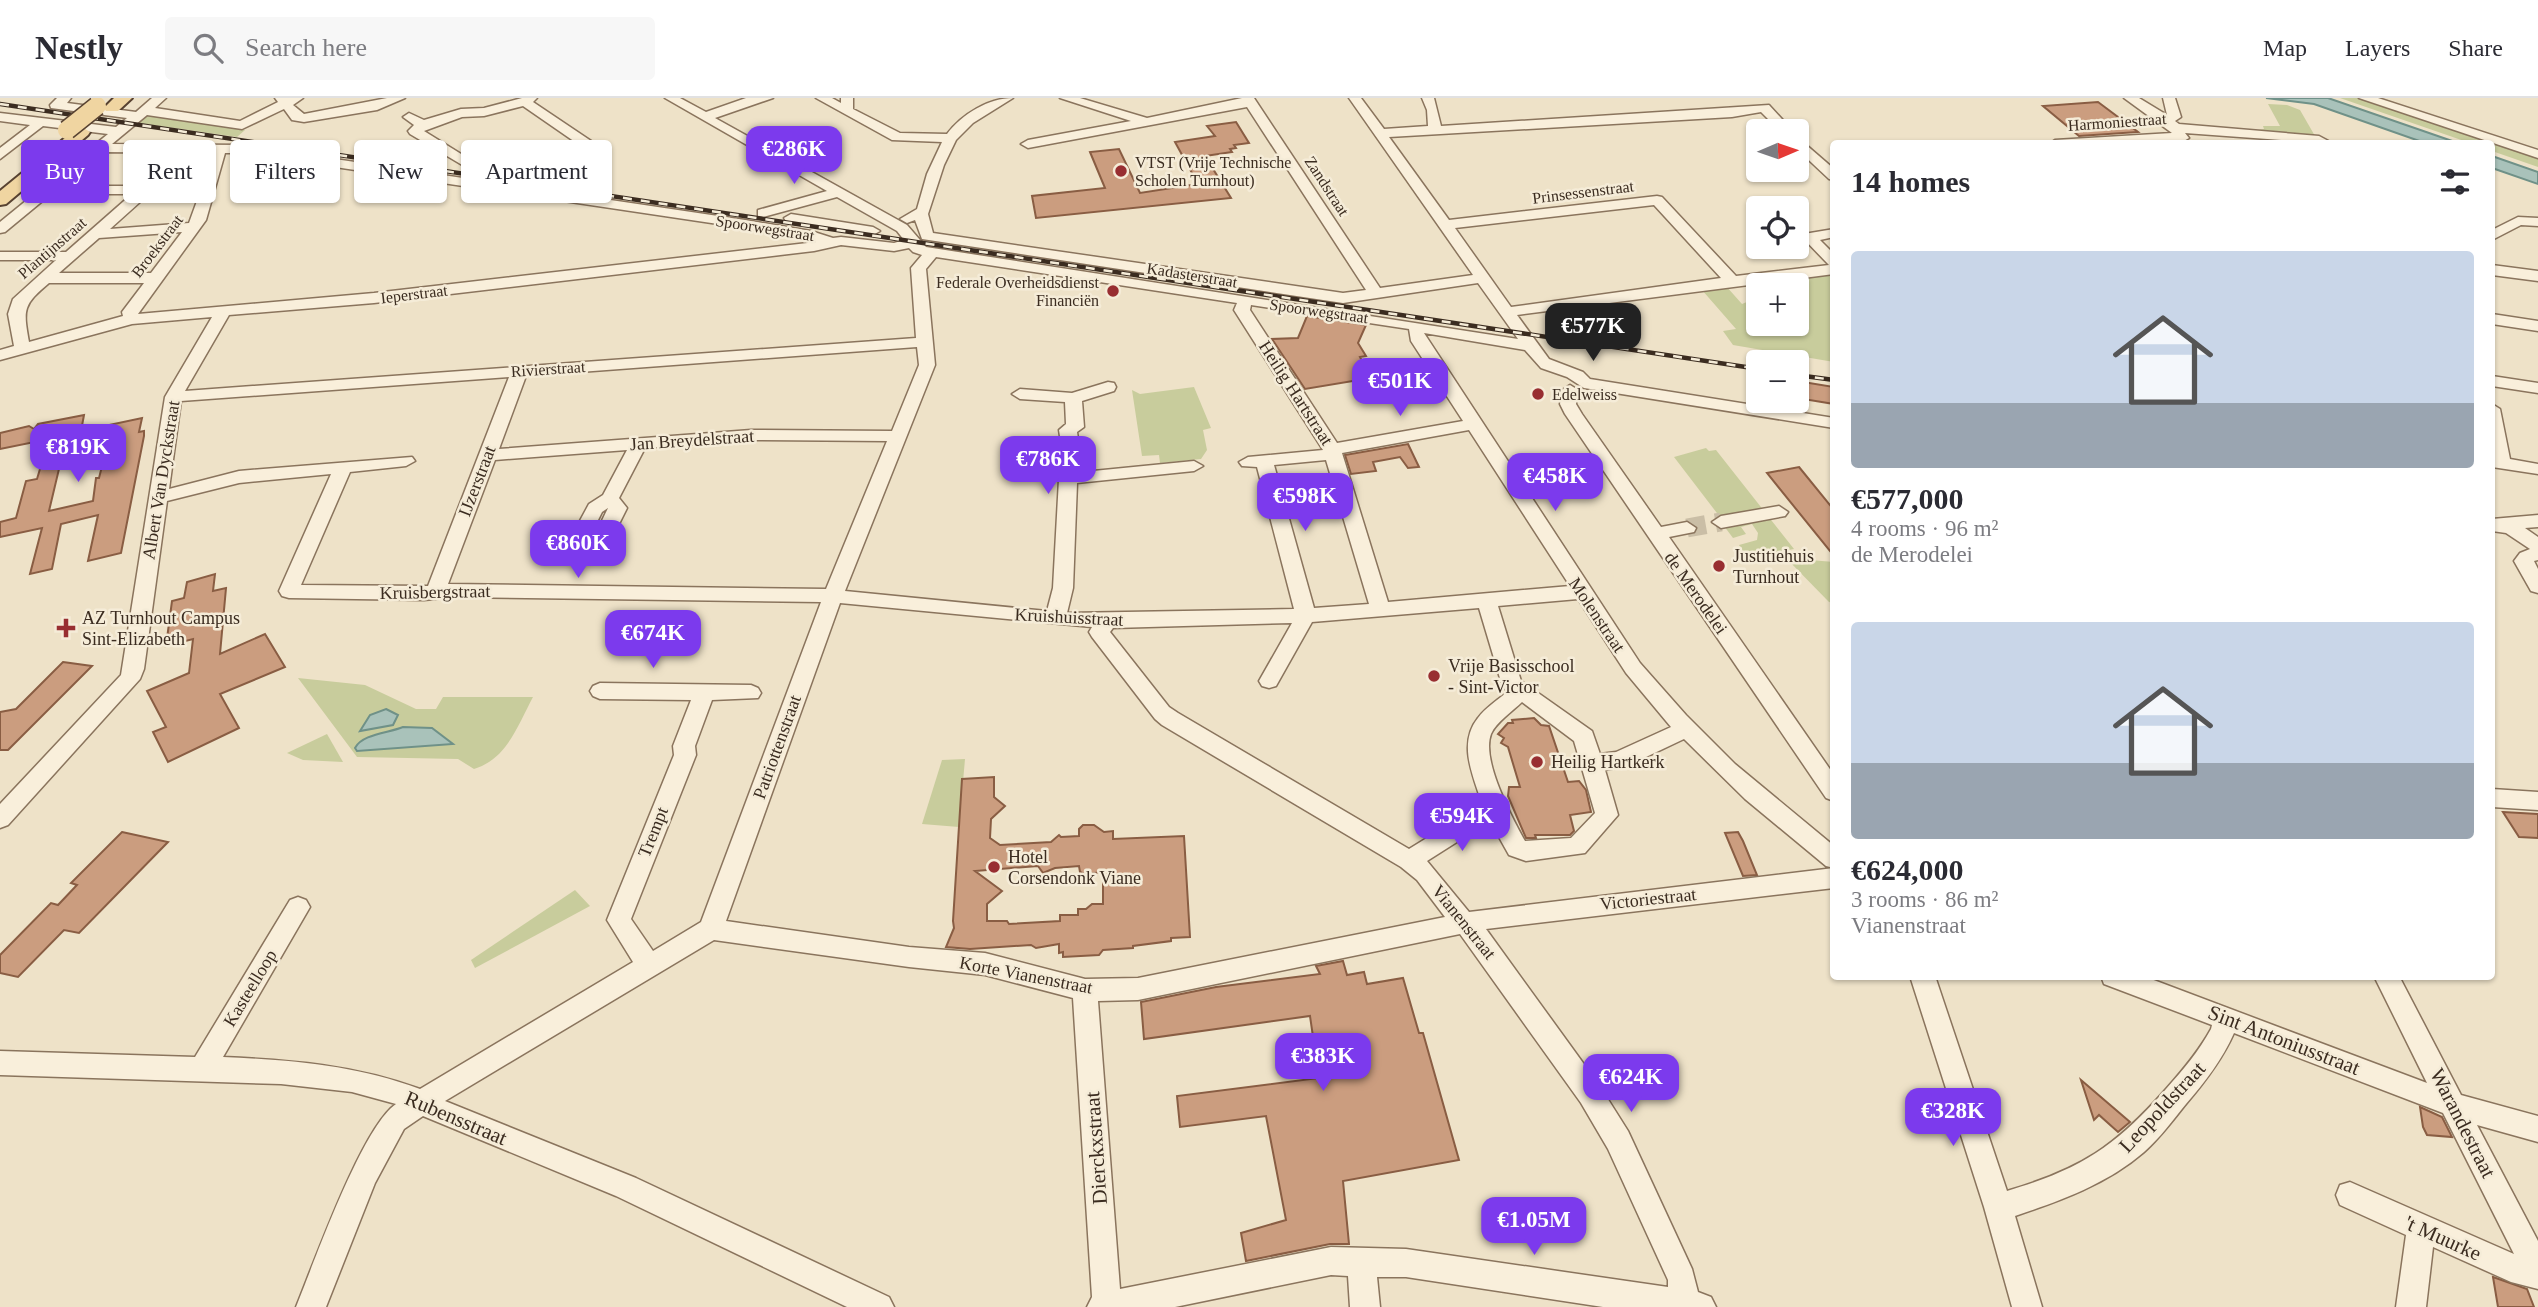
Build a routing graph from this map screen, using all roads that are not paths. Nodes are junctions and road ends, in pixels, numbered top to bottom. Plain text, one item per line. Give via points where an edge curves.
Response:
1 (65, 98) edge
2 (160, 98) edge
3 (297, 98) edge
4 (399, 98) edge
5 (671, 98) edge
6 (767, 98) edge
7 (822, 98) edge
8 (1007, 98) edge
9 (1066, 98) edge
10 (1355, 98) edge
11 (1428, 98) edge
12 (2130, 98) edge
13 (2169, 98) edge
14 (2365, 98) edge
15 (2412, 99) edge
16 (528, 100) edge
17 (1250, 100) edge
18 (282, 101) edge
19 (110, 102) edge
20 (1763, 103) edge
21 (847, 104) edge
22 (2392, 107) junction
23 (143, 114) junction
24 (0, 117) edge
25 (409, 117) dead end
26 (705, 117) junction
27 (1777, 119) edge
28 (42, 121) junction
29 (1146, 121) junction
30 (423, 125) junction
31 (1435, 130) junction
32 (75, 131) junction
33 (121, 132) junction
34 (2176, 132) edge
35 (1382, 133) junction
36 (950, 138) junction
37 (582, 140) edge
38 (2095, 140) edge
39 (2319, 140) edge
40 (1028, 144) dead end
41 (109, 145) edge
42 (2534, 150) edge
43 (109, 151) edge
44 (219, 151) junction
45 (1810, 153) edge
46 (0, 155) edge
47 (461, 160) edge
48 (1830, 161) edge
49 (1819, 162) junction
50 (216, 164) edge
51 (1830, 172) edge
52 (0, 185) edge
53 (839, 191) junction
54 (0, 200) edge
55 (38, 203) edge
56 (130, 203) edge
57 (204, 203) edge
58 (723, 207) dead end
59 (763, 213) junction
60 (920, 213) junction
61 (2538, 222) edge
62 (1445, 225) junction
63 (899, 226) junction
64 (194, 227) junction
65 (0, 229) edge
66 (94, 234) junction
67 (1830, 234) edge
68 (2495, 234) edge
69 (830, 243) junction
70 (923, 247) junction
71 (0, 256) edge
72 (68, 256) junction
73 (1830, 258) edge
74 (1830, 269) edge
75 (2495, 270) edge
76 (2538, 276) edge
77 (43, 278) junction
78 (155, 278) junction
79 (1481, 278) junction
80 (1732, 281) junction
81 (1376, 293) junction
82 (1245, 301) junction
83 (223, 312) junction
84 (130, 315) junction
85 (1509, 317) junction
86 (2495, 319) edge
87 (1418, 326) junction
88 (2538, 326) edge
89 (924, 342) junction
90 (21, 345) junction
91 (1523, 348) junction
92 (0, 355) edge
93 (520, 371) junction
94 (1569, 381) junction
95 (2495, 381) edge
96 (1108, 387) dead end
97 (2538, 388) edge
98 (1020, 394) dead end
99 (173, 397) junction
100 (1073, 398) junction
101 (1830, 422) edge
102 (1474, 424) junction
103 (898, 436) junction
104 (2495, 441) edge
105 (639, 443) junction
106 (1333, 452) junction
107 (488, 455) junction
108 (406, 461) dead end
109 (2497, 463) edge
110 (1194, 466) dead end
111 (343, 467) junction
112 (2538, 469) edge
113 (1075, 478) junction
114 (160, 497) junction
115 (1779, 512) dead end
116 (2538, 521) edge
117 (1721, 522) tunnel mouth
118 (2496, 525) edge
119 (1687, 528) tunnel mouth
120 (1655, 534) junction
121 (2538, 547) edge
122 (2538, 553) edge
123 (2538, 586) edge
124 (435, 592) junction
125 (561, 592) junction
126 (1582, 592) junction
127 (833, 596) junction
128 (1486, 600) junction
129 (1380, 609) junction
130 (1306, 616) junction
131 (1055, 620) junction
132 (1107, 621) junction
133 (1269, 681) dead end
134 (600, 691) dead end
135 (1521, 691) junction
136 (705, 692) junction
137 (751, 693) dead end
138 (1686, 729) junction
139 (1591, 762) junction
140 (1830, 786) edge
141 (2495, 798) edge
142 (2538, 801) edge
143 (1494, 808) junction
144 (0, 819) edge
145 (1830, 856) edge
146 (1409, 859) junction
147 (1830, 878) edge
148 (298, 907) dead end
149 (1463, 922) junction
150 (711, 929) junction
151 (650, 967) junction
152 (1923, 980) edge
153 (2124, 980) edge
154 (2388, 980) edge
155 (1085, 990) junction
156 (2227, 1018) junction
157 (0, 1063) edge
158 (202, 1069) junction
159 (423, 1101) junction
160 (2454, 1105) junction
161 (2538, 1129) edge
162 (2350, 1195) dead end
163 (1998, 1207) junction
164 (2421, 1229) junction
165 (1361, 1262) junction
166 (2538, 1273) edge
167 (1692, 1305) edge
168 (1104, 1306) edge
169 (311, 1307) edge
170 (879, 1307) edge
171 (1365, 1307) edge
172 (2027, 1307) edge
173 (2411, 1307) edge

1 - 23 street via 56,105
2 - 23 street
3 - 18 street
4 - 18 street via 304,118
5 - 26 street
6 - 26 street
7 - 21 street
8 - 36 street
9 - 29 street
10 - 35 street
11 - 31 street
12 - 34 street
13 - 34 street
14 - 22 street
15 - 22 street
16 - 30 street
16 - 37 street
17 - 29 street
17 - 81 street, Zandstraat
18 - 23 street via 242,125
19 - 32 main road
20 - 27 street
20 - 31 street via 1732,113
21 - 36 street via 897,137
22 - 42 street
23 - 33 street
24 - 28 street
25 - 30 street
26 - 53 street
28 - 33 street
28 - 46 street
29 - 40 street
30 - 47 street via 415,131
31 - 35 street
32 - 52 main road
32 - 54 main road
33 - 41 street
34 - 38 street, Harmoniestraat
34 - 39 street, Harmoniestraat
35 - 62 street
36 - 60 street
43 - 44 street, Spoorwegstraat
44 - 50 street, Broekstraat
44 - 69 street, Spoorwegstraat via 241,149 732,222 811,235
45 - 49 street
48 - 49 street
49 - 51 street
53 - 59 street
53 - 63 street
55 - 65 street
56 - 66 street, Plantijnstraat
57 - 64 street, Broekstraat
58 - 59 street
59 - 63 street via 873,231 893,232
60 - 63 street
60 - 81 street, Kadasterstraat via 927,236 1343,298
61 - 68 street via 2518,221
62 - 79 street
62 - 80 street, Prinsessenstraat via 1657,200
63 - 70 street
64 - 66 street
64 - 78 street, Broekstraat
66 - 72 street, Plantijnstraat
67 - 73 street via 1809,237
69 - 70 street, Spoorwegstraat via 849,240
69 - 83 street, Ieperstraat via 396,296
70 - 82 street, Spoorwegstraat
70 - 89 street, Patriottenstraat via 918,268
71 - 72 street
72 - 77 street, Plantijnstraat
74 - 80 street
75 - 76 street
77 - 78 street
77 - 90 street, Plantijnstraat via 17,306
78 - 84 street, Broekstraat
79 - 81 street, Kadasterstraat
79 - 85 street
80 - 85 street
82 - 87 street, Spoorwegstraat
82 - 106 street, Heilig Hartstraat via 1242,310
83 - 84 street, Ieperstraat
83 - 99 street, Albert Van Dyckstraat
84 - 90 street, Ieperstraat
85 - 91 street
86 - 88 street
87 - 91 street, Spoorwegstraat
87 - 102 street, Molenstraat via 1419,341
89 - 93 street, Rivierstraat
89 - 103 street, Patriottenstraat via 927,365
90 - 92 street, Ieperstraat
91 - 94 street via 1539,371
93 - 99 street, Rivierstraat
93 - 107 street, IJzerstraat
94 - 101 street
94 - 120 street, de Merodelei via 1570,408
95 - 97 street
96 - 100 street
98 - 100 street
99 - 114 street, Albert Van Dyckstraat
100 - 113 street via 1076,427 1068,430
102 - 106 street
102 - 126 street, Molenstraat
103 - 105 street, Jan Breydelstraat via 751,435
103 - 127 street, Patriottenstraat
104 - 109 street
105 - 107 street, Jan Breydelstraat
105 - 125 street via 610,499 595,508 572,554 577,560
106 - 129 street, Heilig Hartstraat
106 - 130 street via 1256,461
107 - 124 street, IJzerstraat
108 - 111 street
109 - 112 street
110 - 113 street
111 - 114 street via 239,477
111 - 124 street, Kruisbergstraat via 289,592
113 - 131 street via 1068,479 1063,588
114 - 144 street, Albert Van Dyckstraat via 130,680
115 - 117 street
116 - 118 street
118 - 121 street
119 - 120 street
120 - 140 street, de Merodelei
122 - 123 street via 2524,561
124 - 125 street, Kruisbergstraat
125 - 127 street, Kruisbergstraat
126 - 128 street, Kruishuisstraat
126 - 138 street, Molenstraat via 1633,668
127 - 131 street, Kruishuisstraat
127 - 150 street, Patriottenstraat
128 - 129 street, Kruishuisstraat
128 - 135 street via 1512,685
129 - 130 street, Kruishuisstraat
130 - 132 street, Kruishuisstraat
130 - 133 street
131 - 132 street, Kruishuisstraat
132 - 146 street, Vianenstraat via 1099,632 1162,713
134 - 136 street
135 - 139 street via 1584,737
135 - 143 street via 1485,724 1479,736 1478,751
136 - 137 street
136 - 151 street, Trempt via 684,746 685,755 619,920
138 - 139 street via 1619,760
138 - 145 street, Molenstraat via 1751,794
139 - 143 street via 1607,816 1577,846 1526,852 1517,848
141 - 142 street
143 - 146 street
146 - 149 street, Vianenstraat
147 - 149 street, Victoriestraat
148 - 158 street, Kasteelloop
149 - 155 street, Korte Vianenstraat via 1138,989
149 - 167 street, Vianenstraat via 1475,932 1573,1068 1618,1140
150 - 151 street
150 - 155 street, Korte Vianenstraat via 985,964
151 - 159 street
152 - 163 street
153 - 156 street, Sint Antoniusstraat
154 - 160 street, Warandestraat
155 - 168 street, Dierckxstraat
156 - 160 street, Sint Antoniusstraat
156 - 163 street, Leopoldstraat via 2207,1059 2134,1143 2047,1193
157 - 158 street, Rubensstraat
158 - 159 street, Rubensstraat via 307,1075
159 - 169 street via 396,1120 364,1176
159 - 170 street, Rubensstraat via 448,1116 626,1187
160 - 161 street, Sint Antoniusstraat
160 - 166 street, Warandestraat
162 - 164 street, 't Muurke
163 - 172 street
164 - 166 street, 't Muurke via 2511,1268
164 - 173 street
165 - 167 street via 1406,1263
165 - 168 street via 1331,1261
165 - 171 street

